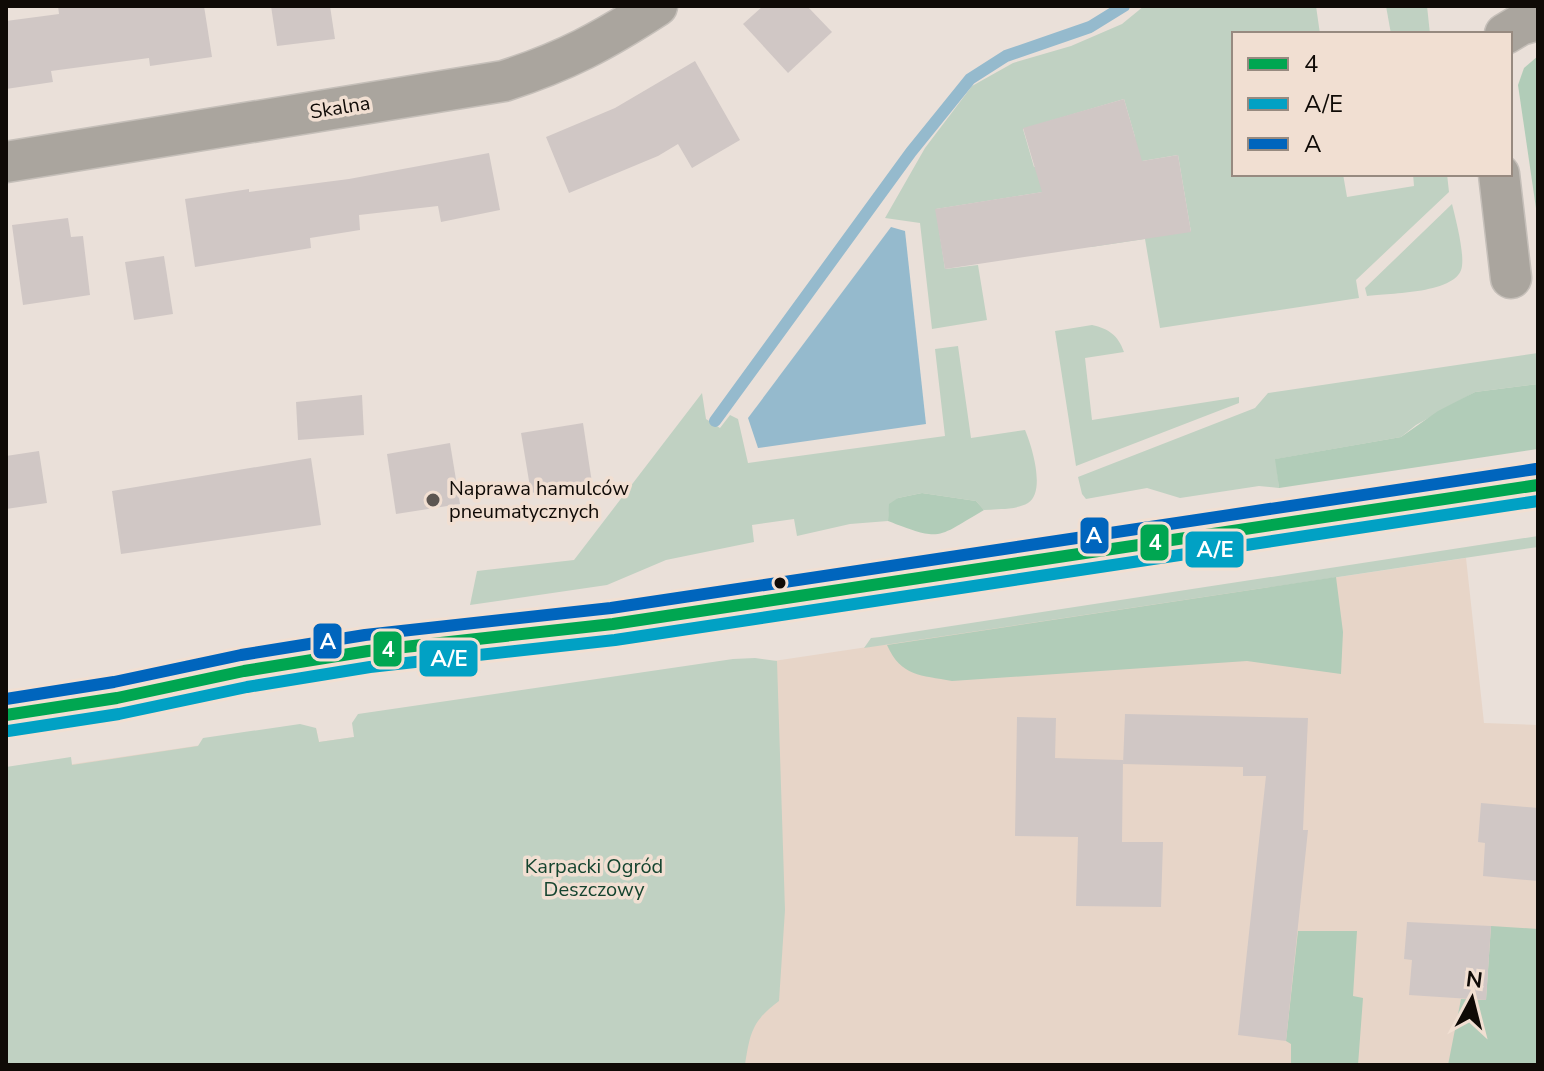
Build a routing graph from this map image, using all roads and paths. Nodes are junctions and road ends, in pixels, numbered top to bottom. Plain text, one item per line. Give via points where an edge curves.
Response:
1 (657, 6) edge
2 (1538, 20) edge
3 (1508, 32) edge
4 (6, 162) edge
5 (1499, 176) edge
6 (1511, 278) dead end
7 (1538, 485) edge
8 (6, 715) edge

1 - 4 street, Skalna via 569,58 504,81
2 - 3 street
5 - 6 street
7 - 8 main road via 643,620 368,651

